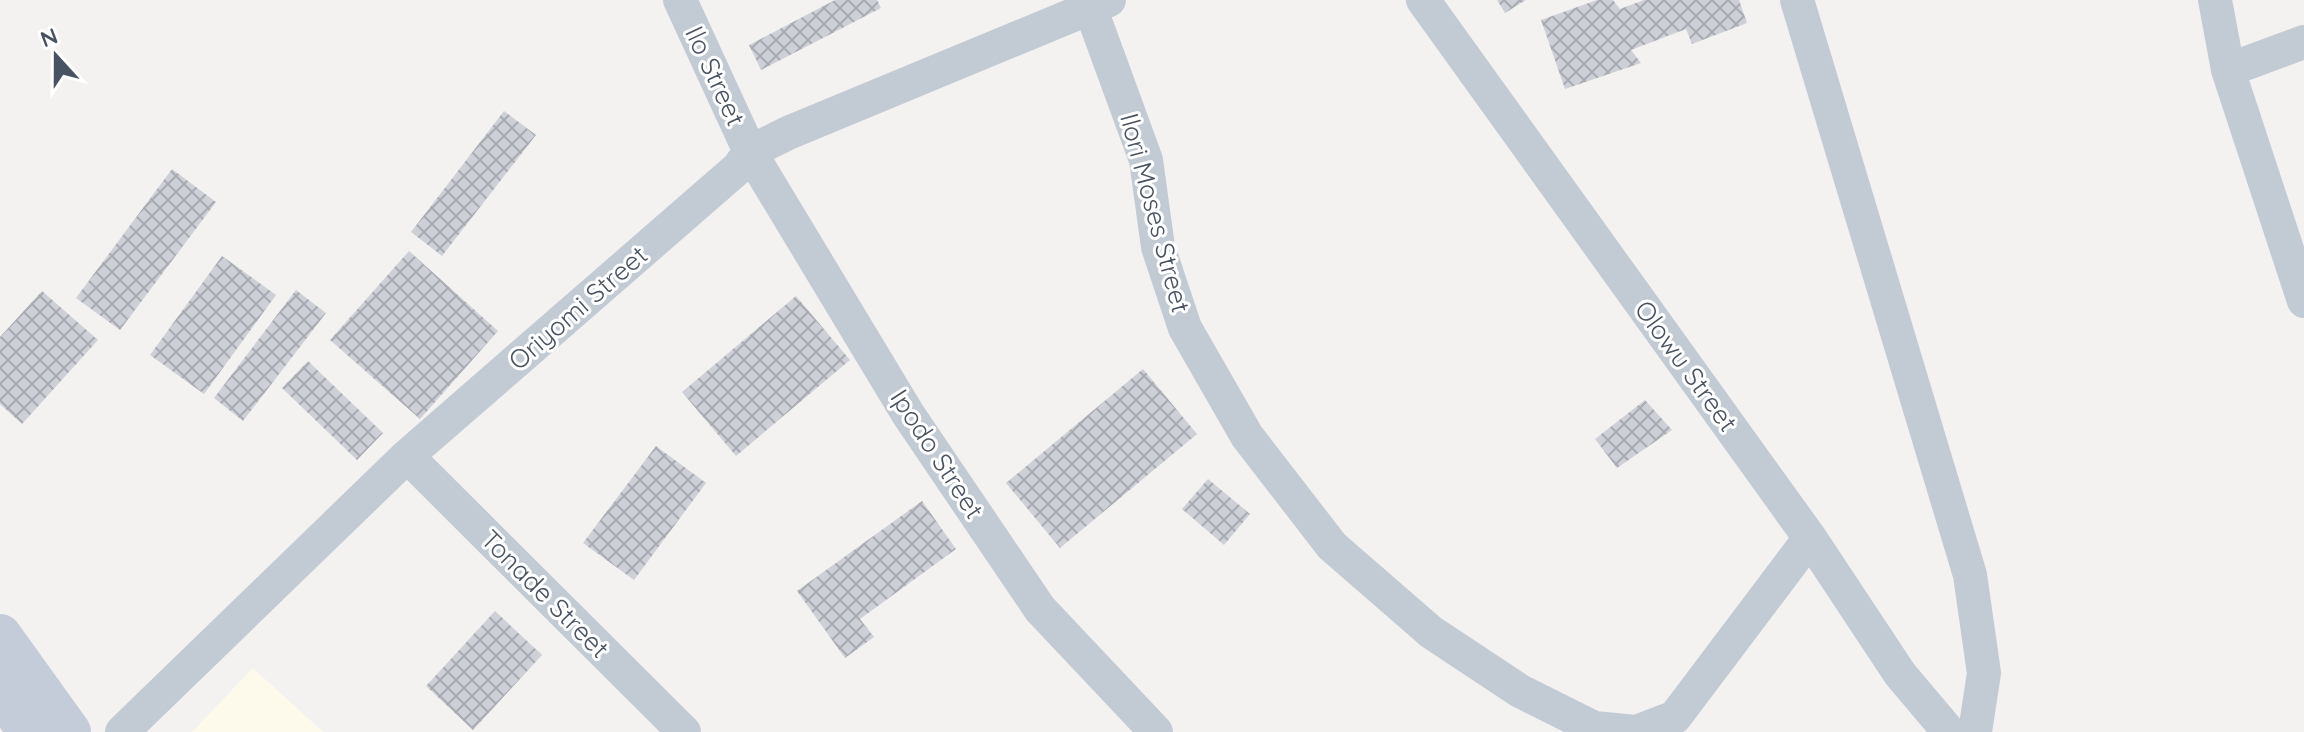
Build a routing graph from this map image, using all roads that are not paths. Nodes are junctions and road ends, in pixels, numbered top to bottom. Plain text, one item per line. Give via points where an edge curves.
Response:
1 (680, 0) edge
2 (1423, 0) edge
3 (1797, 0) edge
4 (2215, 0) edge
5 (1083, 6) edge
6 (2304, 42) edge
7 (2228, 70) junction
8 (750, 152) junction
9 (2304, 301) edge
10 (407, 456) junction
11 (1810, 538) junction
12 (0, 636) edge
13 (0, 687) edge
14 (29, 732) edge
15 (69, 732) edge
16 (122, 732) edge
17 (684, 732) edge
18 (1156, 732) edge
19 (1636, 732) edge
20 (1949, 732) edge
21 (1975, 732) edge

1 - 8 street, Ilo Street
2 - 11 street, Olowu Street
3 - 21 street via 1970,575 1984,673
4 - 7 street
5 - 8 street, Oriyomi Street
5 - 19 street, Ilori Moses Street via 1146,160 1158,247 1185,328 1247,436 1332,546 1431,632 1557,710 1594,728
6 - 7 street
7 - 9 street
8 - 10 street, Oriyomi Street via 738,168
8 - 18 street, Ipodo Street via 908,414 1040,609
10 - 16 street, Oriyomi Street
10 - 17 street, Tonade Street
11 - 19 street, Ilori Moses Street via 1675,717
11 - 20 street, Olowu Street via 1900,674
12 - 15 main road
13 - 14 main road

